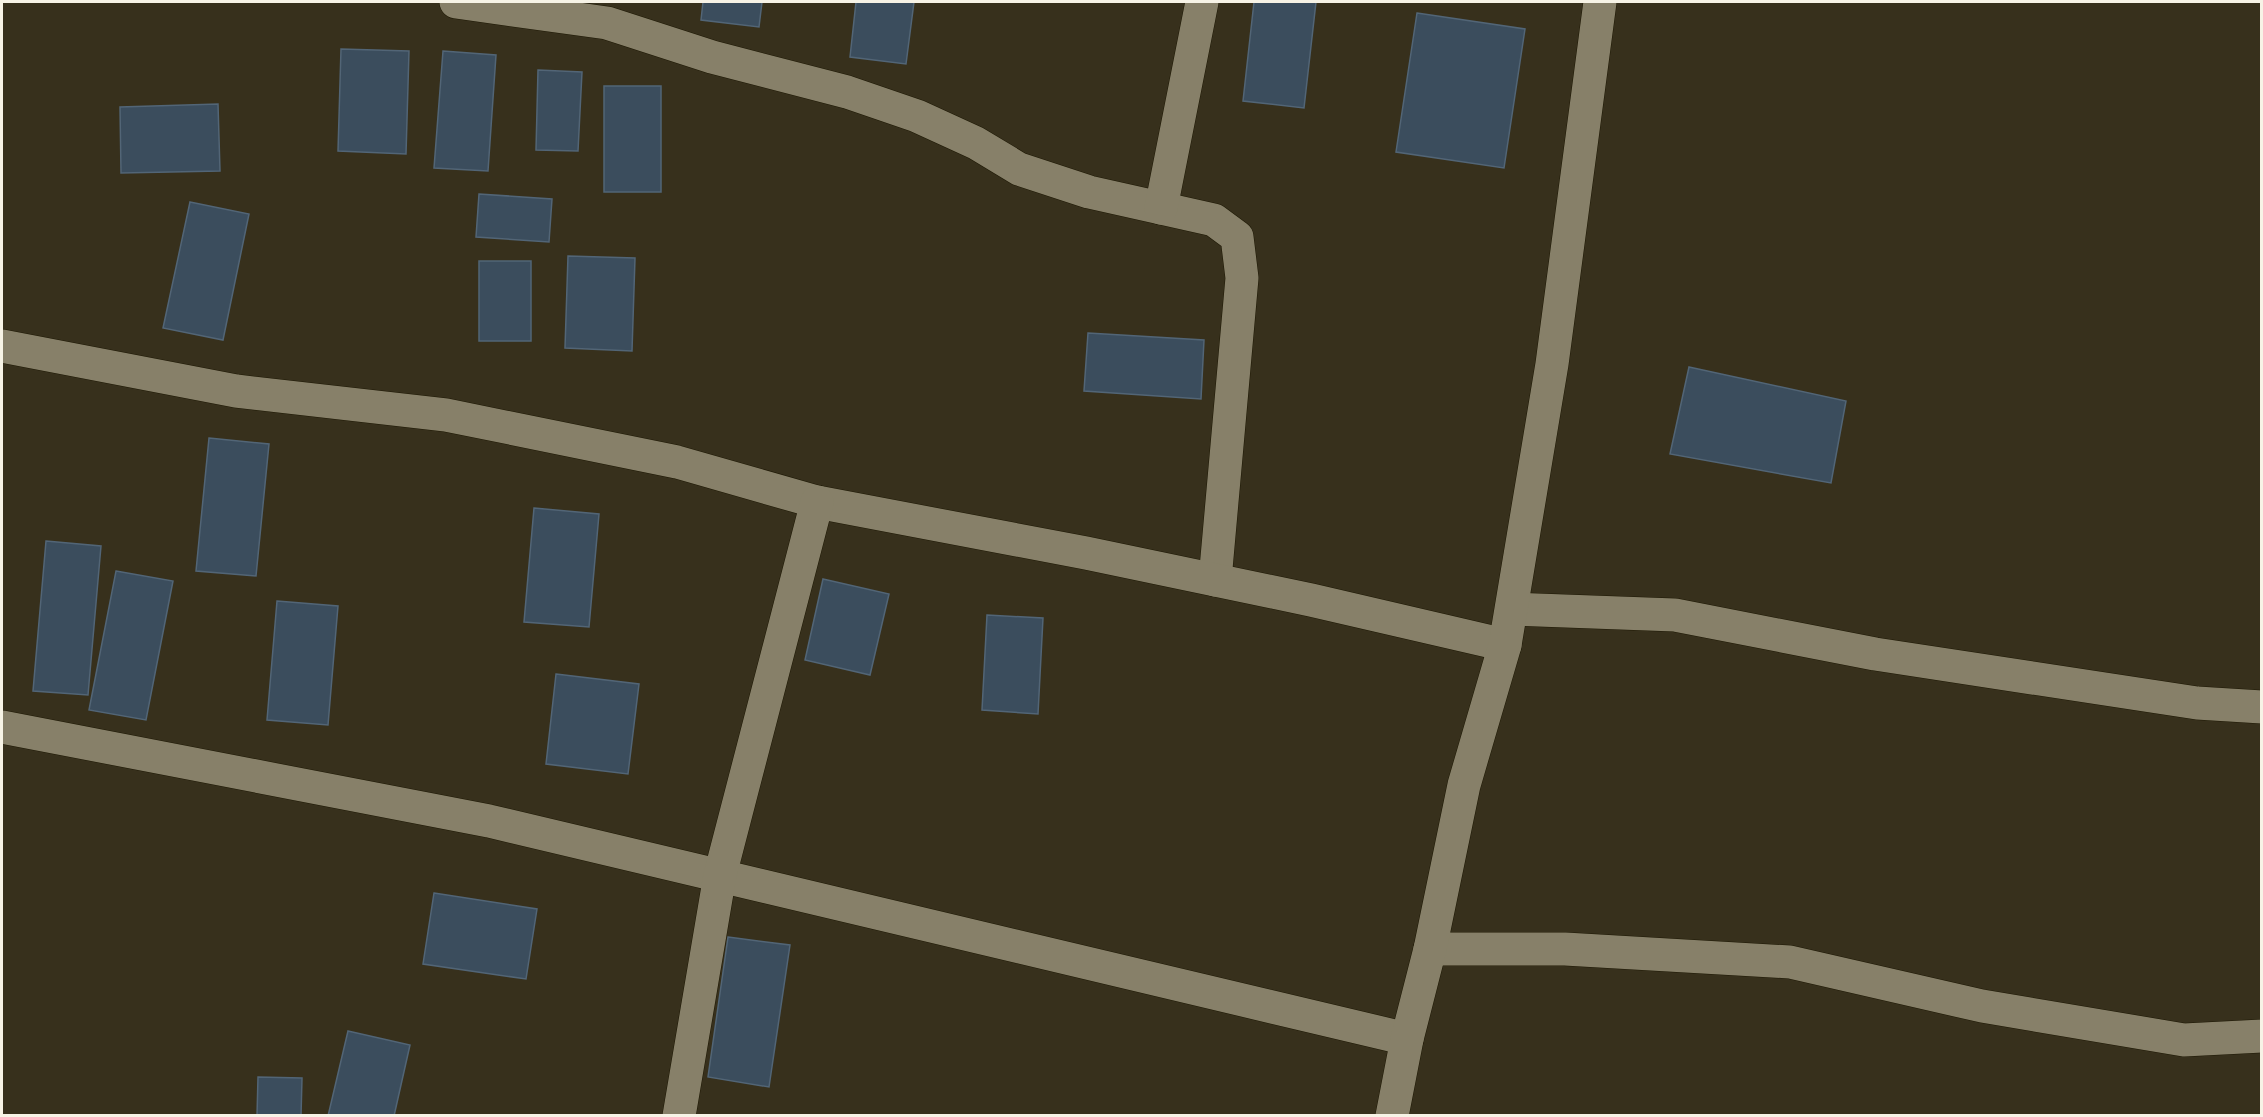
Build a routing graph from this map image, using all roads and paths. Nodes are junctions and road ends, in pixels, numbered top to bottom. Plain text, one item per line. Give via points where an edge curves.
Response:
1 (456, 2) edge
2 (1202, 2) edge
3 (1600, 2) edge
4 (609, 12) edge
5 (1161, 208) junction
6 (2, 346) edge
7 (817, 502) junction
8 (1215, 580) junction
9 (1512, 609) junction
10 (1505, 645) junction
11 (2262, 707) edge
12 (2, 727) edge
13 (720, 875) junction
14 (1430, 949) junction
15 (2262, 1036) edge
16 (1407, 1039) junction
17 (679, 1116) edge
18 (1392, 1116) edge

1 - 4 street
2 - 5 street
3 - 9 street via 1552,364
4 - 5 street via 712,57 847,92 917,116 976,143 1019,169 1089,192
5 - 8 street via 1214,220 1237,237 1242,278
6 - 7 street via 236,391 446,415 677,462
7 - 8 street
7 - 13 street
8 - 10 street
9 - 10 street
9 - 11 street via 1675,615 1875,654 2197,703
10 - 14 street via 1464,785
12 - 13 street via 489,820
13 - 16 street
13 - 17 street
14 - 15 street via 1565,949 1790,962 1982,1006 2184,1040
14 - 16 street
16 - 18 street

